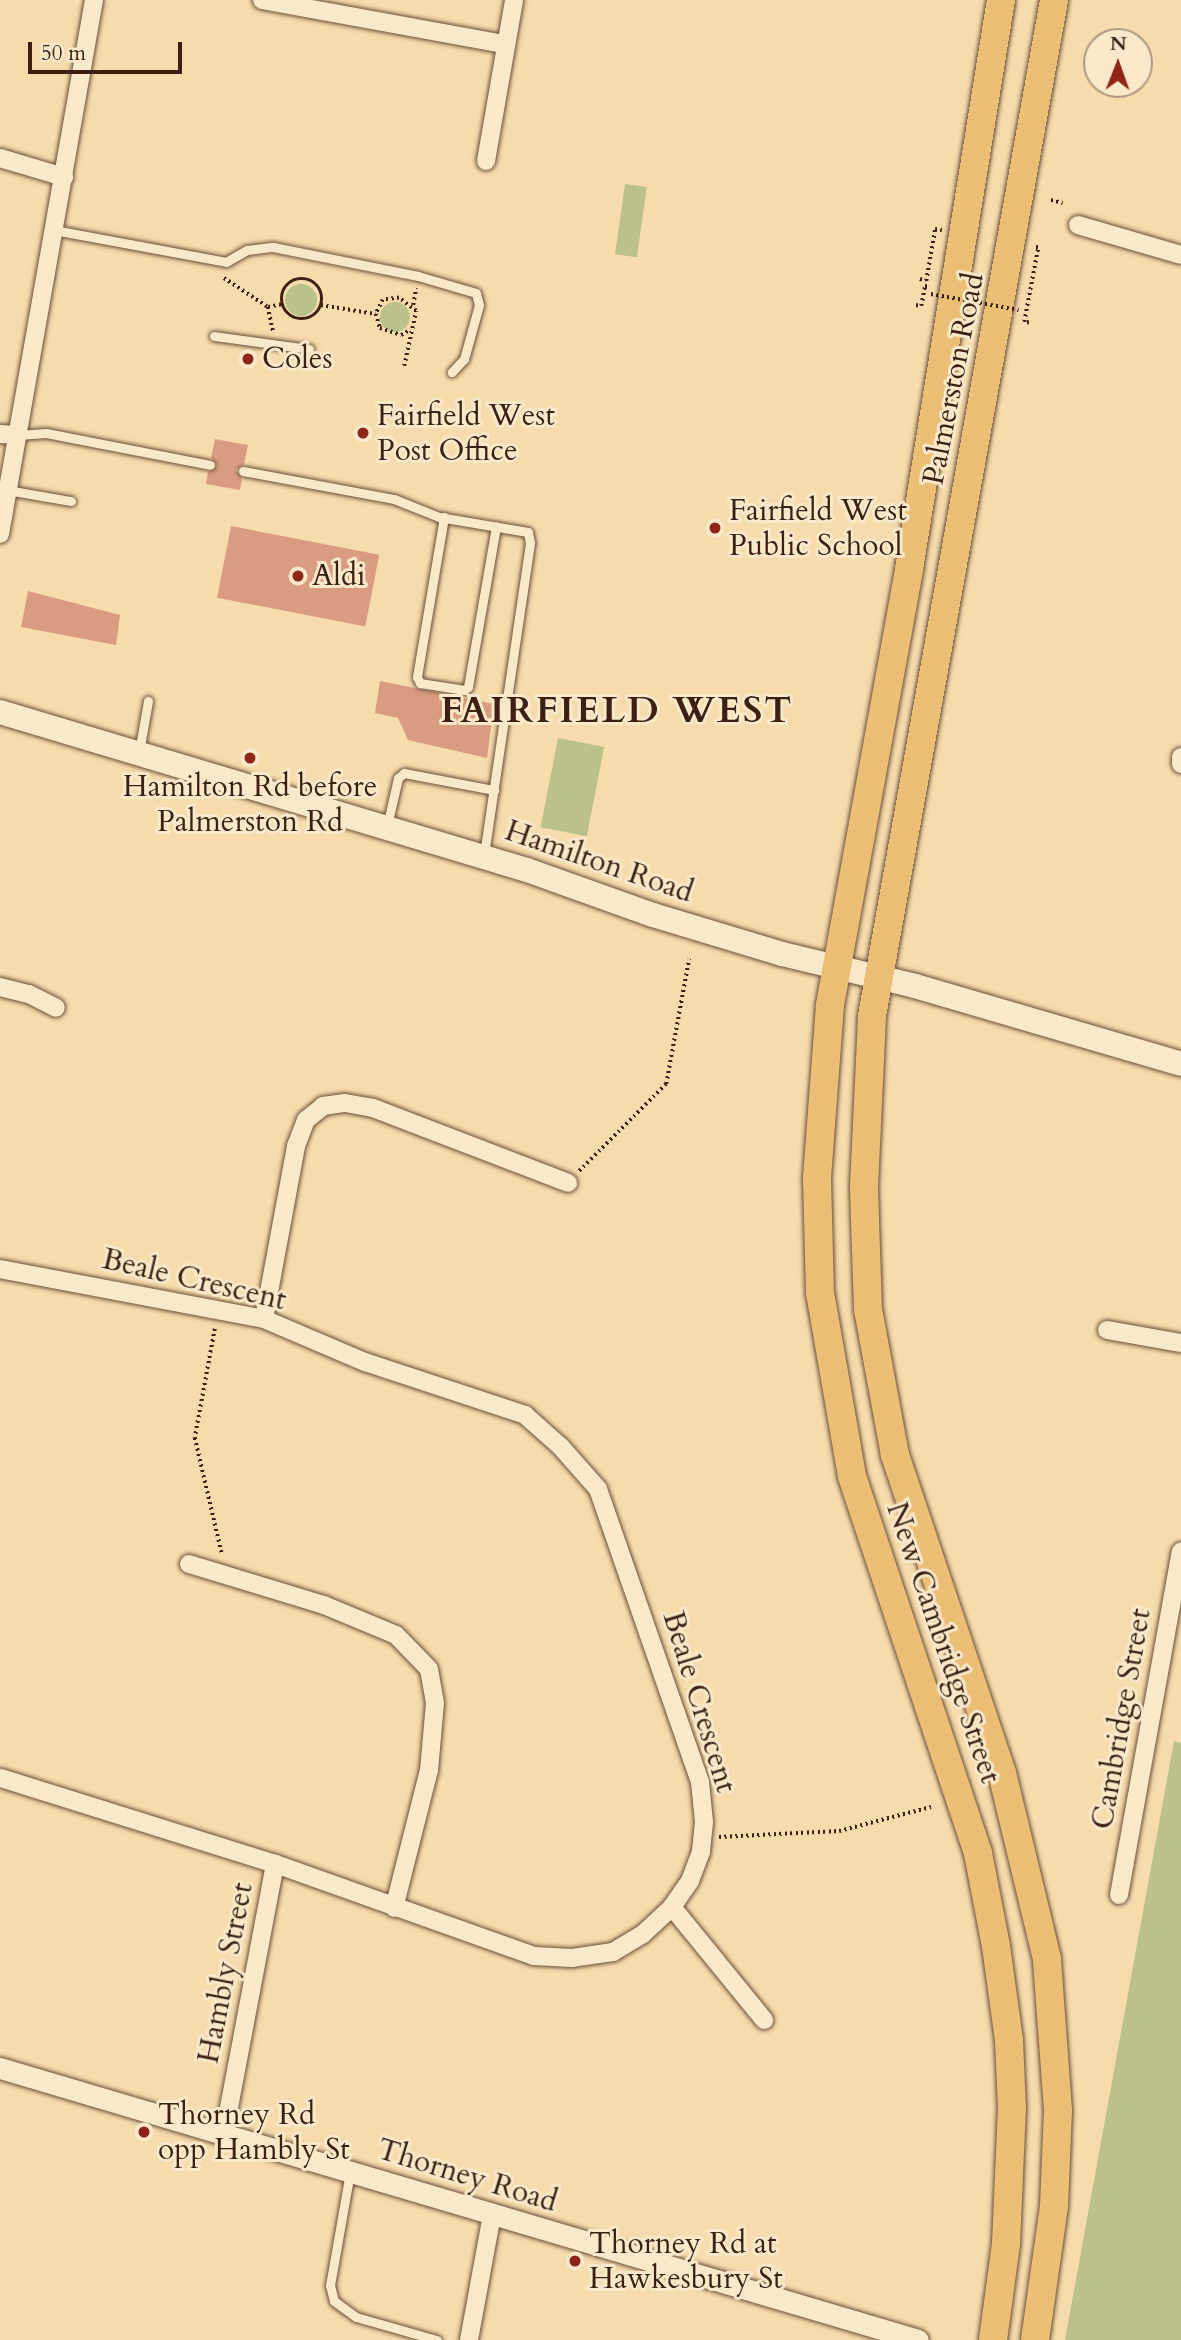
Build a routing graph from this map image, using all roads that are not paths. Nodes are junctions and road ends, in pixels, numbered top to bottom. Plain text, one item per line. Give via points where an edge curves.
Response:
1 (94, 0) edge
2 (262, 0) edge
3 (514, 0) edge
4 (1001, 0) edge
5 (1054, 0) edge
6 (505, 44) junction
7 (0, 158) edge
8 (485, 161) dead end
9 (64, 177) junction
10 (1078, 225) dead end
11 (54, 230) junction
12 (1181, 255) edge
13 (214, 336) dead end
14 (309, 349) dead end
15 (452, 372) dead end
16 (9, 435) edge
17 (210, 464) dead end
18 (243, 471) dead end
19 (8, 490) junction
20 (71, 501) dead end
21 (444, 517) junction
22 (496, 526) junction
23 (0, 534) edge
24 (148, 701) dead end
25 (0, 712) edge
26 (138, 753) junction
27 (1181, 757) edge
28 (1181, 764) edge
29 (494, 790) junction
30 (386, 828) junction
31 (483, 857) junction
32 (836, 967) junction
33 (879, 976) junction
34 (0, 987) edge
35 (56, 1008) dead end
36 (1181, 1064) edge
37 (568, 1183) road end
38 (0, 1269) edge
39 (264, 1319) junction
40 (1107, 1330) dead end
41 (1181, 1343) edge
42 (1181, 1552) edge
43 (189, 1564) dead end
44 (1175, 1618) edge
45 (0, 1778) edge
46 (275, 1864) junction
47 (1119, 1895) dead end
48 (672, 1907) junction
49 (394, 1908) junction
50 (764, 2020) dead end
51 (0, 2068) edge
52 (224, 2134) junction
53 (350, 2172) junction
54 (492, 2215) junction
55 (437, 2340) edge
56 (469, 2340) edge
57 (918, 2340) edge
58 (993, 2340) edge
59 (1035, 2340) edge

1 - 9 street
2 - 6 street
3 - 6 street
4 - 32 highway, Palmerston Road via 909,569
5 - 33 highway, Palmerston Road
6 - 8 street
7 - 9 street
9 - 11 street
10 - 12 street
11 - 15 lane via 226,262 247,250 273,247 475,293 479,305 464,359
11 - 16 street
13 - 14 lane
16 - 17 lane via 46,433
16 - 19 street
18 - 21 lane via 394,499
19 - 20 lane
19 - 23 street
21 - 22 lane
21 - 22 lane via 417,677 420,683 468,687
22 - 29 lane via 528,532 530,543
24 - 26 lane
25 - 26 main road, Hamilton Road
26 - 30 main road, Hamilton Road
27 - 28 street
29 - 30 lane via 404,773 398,778
29 - 31 lane
30 - 31 main road, Hamilton Road
31 - 32 main road, Hamilton Road via 653,915
32 - 33 main road, Hamilton Road
32 - 58 highway, New Cambridge Street via 819,1111 820,1293 852,1476 978,1853 996,1947 1012,2109 1006,2244
33 - 36 main road, Hamilton Road
33 - 59 highway, New Cambridge Street via 865,1110 864,1187 866,1279 879,1381 899,1467 1020,1835 1051,1998 1058,2110 1054,2206
34 - 35 street via 29,993
37 - 39 street via 373,1108 345,1103 323,1106 306,1120 296,1146
38 - 39 street, Beale Crescent
39 - 48 street, Beale Crescent via 365,1362 525,1415 589,1479 619,1541 699,1782 703,1837 690,1881
40 - 41 street
42 - 44 street, Cambridge Street
43 - 49 street via 324,1605 396,1635 429,1669 435,1703 429,1770
44 - 47 street, Cambridge Street
45 - 46 street, Beale Crescent
46 - 49 street, Beale Crescent
46 - 52 street, Hambly Street
48 - 49 street, Beale Crescent via 643,1934 613,1952 572,1958 534,1956
48 - 50 street
51 - 52 street, Thorney Road
52 - 53 street, Thorney Road
53 - 54 street, Thorney Road
53 - 55 lane via 330,2285 334,2301 356,2318
54 - 56 street
54 - 57 street, Thorney Road

